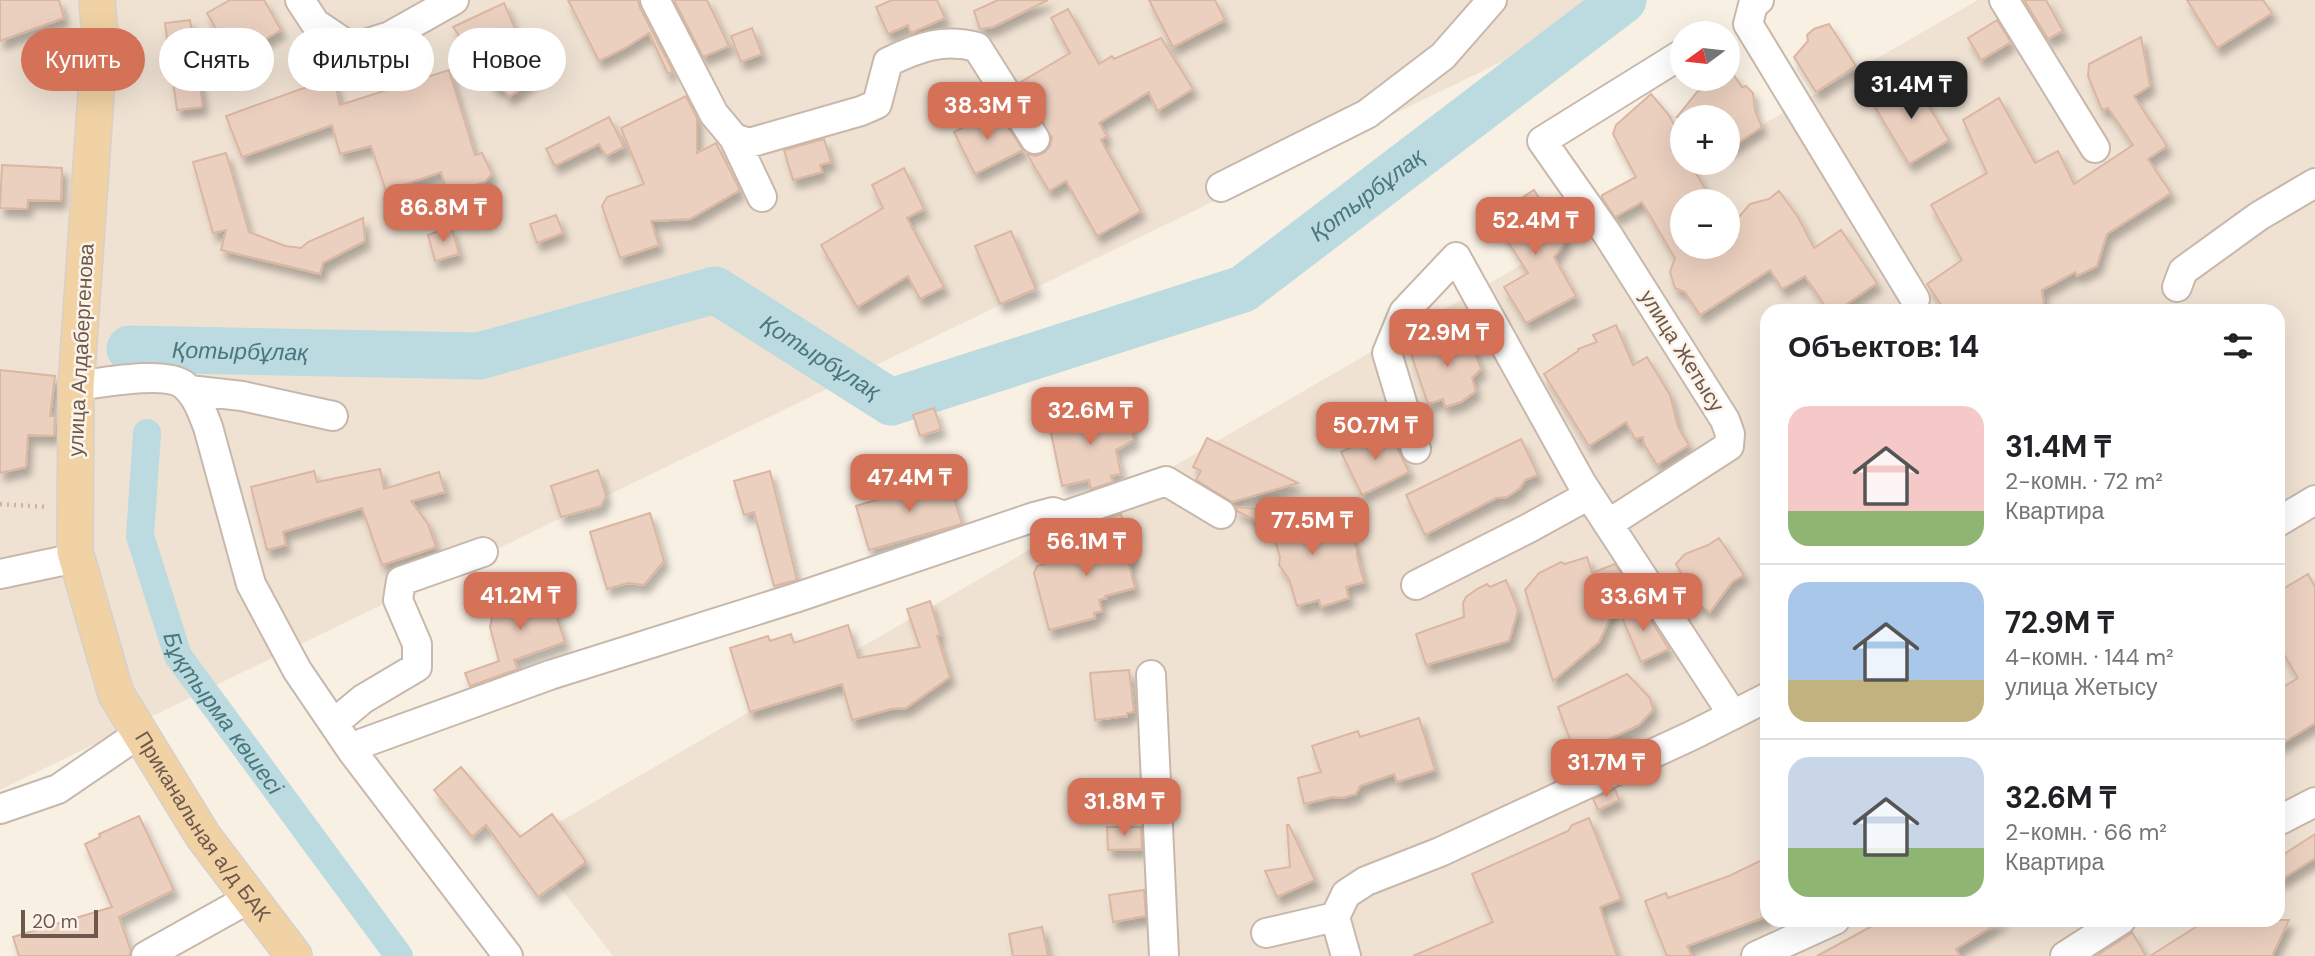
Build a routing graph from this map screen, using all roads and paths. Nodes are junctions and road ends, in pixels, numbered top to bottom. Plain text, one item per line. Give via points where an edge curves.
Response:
1 (97, 0) edge
2 (300, 0) edge
3 (454, 0) edge
4 (654, 0) edge
5 (1492, 0) edge
6 (2004, 0) edge
7 (1745, 19) edge
8 (1670, 61) edge
9 (734, 138) junction
10 (1035, 139) dead end
11 (2095, 148) dead end
12 (2315, 183) edge
13 (1222, 187) dead end
14 (762, 197) dead end
15 (2178, 287) dead end
16 (1915, 299) dead end
17 (76, 386) junction
18 (188, 390) junction
19 (333, 416) dead end
20 (1416, 449) dead end
21 (1589, 495) junction
22 (2315, 500) edge
23 (0, 504) edge
24 (75, 509) junction
25 (1222, 514) dead end
26 (2285, 519) edge
27 (1608, 524) junction
28 (483, 552) dead end
29 (76, 558) junction
30 (0, 574) edge
31 (1416, 585) dead end
32 (1150, 675) dead end
33 (116, 694) joint
34 (1760, 701) edge
35 (1734, 715) junction
36 (334, 723) junction
37 (140, 733) junction
38 (352, 751) junction
39 (2315, 802) edge
40 (0, 809) edge
41 (2285, 817) edge
42 (250, 898) junction
43 (1335, 917) junction
44 (1820, 927) edge
45 (2110, 927) edge
46 (1266, 933) dead end
47 (146, 956) edge
48 (294, 956) edge
49 (508, 956) edge
50 (1164, 956) edge
51 (1346, 956) edge
52 (1756, 956) edge
53 (2064, 956) edge

1 - 17 main road, улица Алдабергенова via 100,36
2 - 3 street via 315,23 352,48 390,36
4 - 9 street via 714,114
5 - 13 street via 1443,56 1367,114
6 - 11 street
7 - 16 street
8 - 27 street, улица Жетысу via 1542,141 1608,235 1730,434 1729,446
9 - 10 street via 749,143 862,111 877,104 888,62 912,50 956,41 977,47
9 - 14 street
12 - 15 street via 2259,216 2183,271
17 - 18 street via 164,378
17 - 24 main road, улица Алдабергенова
18 - 19 street via 242,396
18 - 36 street via 208,427 251,584 297,670
20 - 21 street via 1387,353 1404,312 1456,257
21 - 27 street
21 - 31 street
22 - 26 street
23 - 24 path
24 - 29 main road, улица Алдабергенова
25 - 38 street via 1166,481 1064,516 1053,512 1034,517 550,675 363,743
27 - 35 street
28 - 36 street via 401,581 398,600 417,645 418,667 363,699
29 - 30 street
29 - 33 main road, улица Алдабергенова
32 - 50 street
33 - 37 main road, Приканальная а/д БАК
34 - 35 street
35 - 43 street via 1440,852 1366,881 1346,894
36 - 38 street
37 - 40 street via 58,789
37 - 42 main road, Приканальная а/д БАК via 204,836
38 - 49 street
39 - 41 street
42 - 47 street
42 - 48 main road, Приканальная а/д БАК
43 - 46 street
43 - 51 street
44 - 52 street
45 - 53 street

